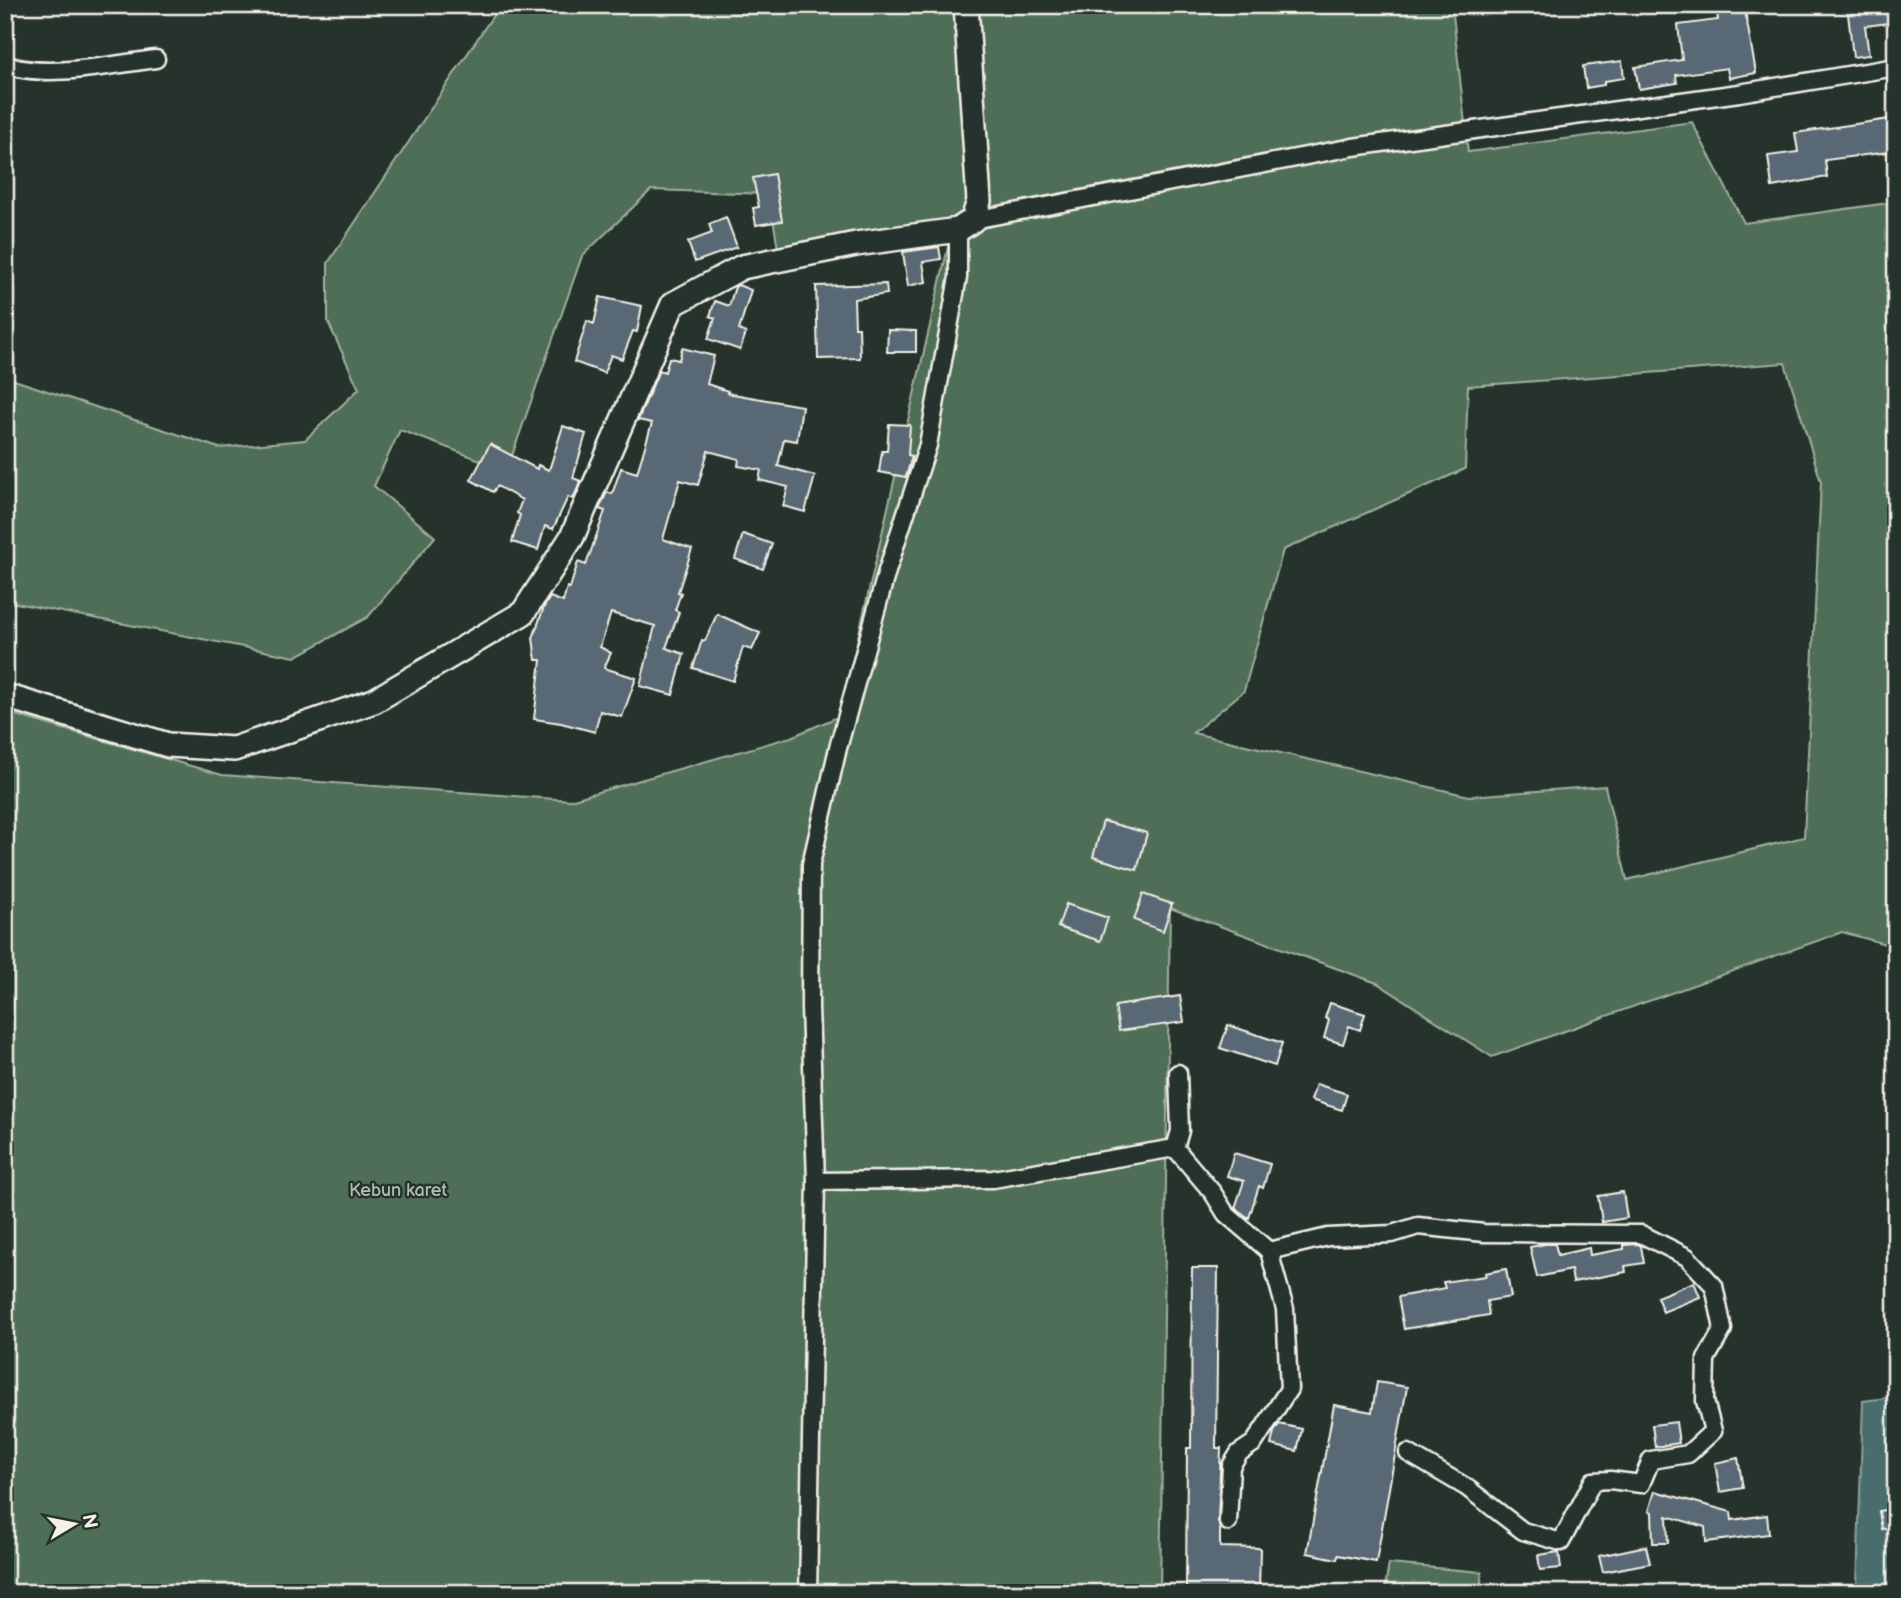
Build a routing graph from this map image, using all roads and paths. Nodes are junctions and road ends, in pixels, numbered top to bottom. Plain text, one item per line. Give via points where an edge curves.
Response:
1 (965, 5) edge
2 (156, 59) dead end
3 (5, 64) edge
4 (1896, 67) edge
5 (965, 225) junction
6 (5, 696) edge
7 (1178, 1073) dead end
8 (1175, 1148) junction
9 (816, 1181) junction
10 (1269, 1251) junction
11 (1408, 1453) dead end
12 (1228, 1522) dead end
13 (808, 1593) edge

1 - 5 main road via 979,201
2 - 3 street via 52,71
4 - 5 street via 1353,147
5 - 6 main road via 742,267 673,304 572,537 523,613 374,701 234,749 169,745
5 - 9 street via 928,445 887,571 811,864
7 - 8 street via 1180,1131
8 - 9 street via 992,1179
8 - 10 street via 1226,1214
9 - 13 street
10 - 11 street via 1328,1237 1392,1234 1418,1226 1485,1233 1642,1234 1687,1257 1714,1286 1723,1329 1706,1359 1705,1401 1713,1431 1688,1454 1651,1460 1641,1484 1593,1481 1561,1542 1523,1531 1466,1487
10 - 12 street via 1285,1309 1289,1389 1254,1443 1239,1453 1231,1466

